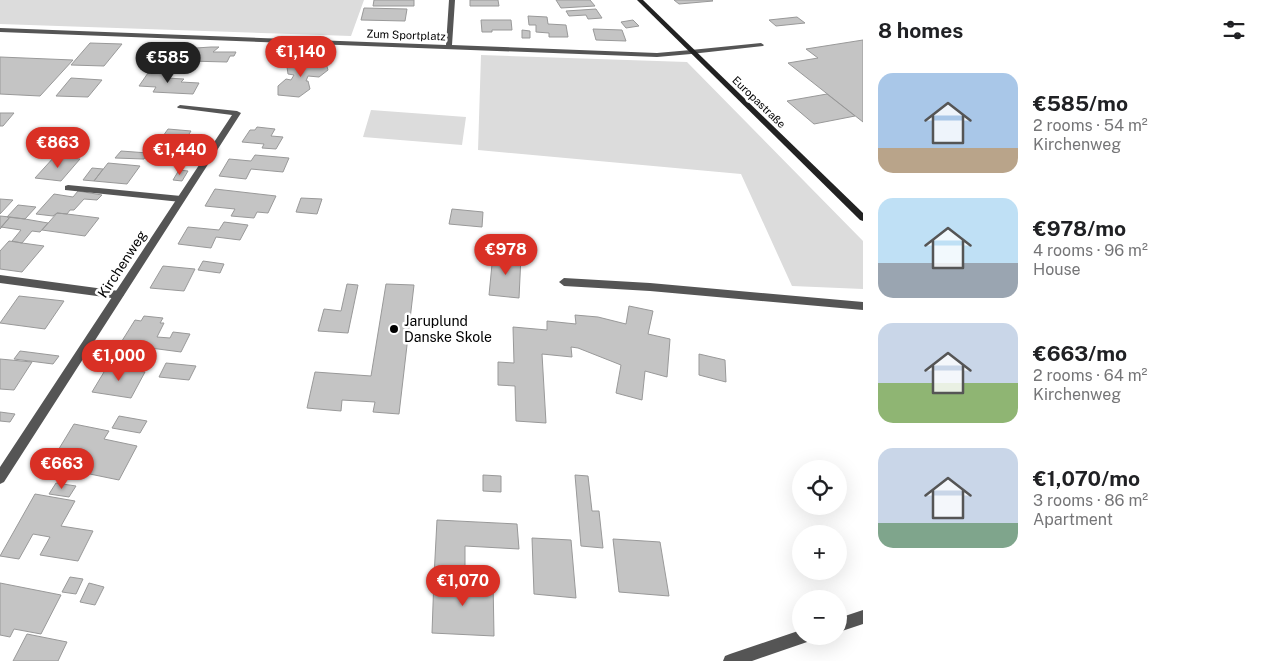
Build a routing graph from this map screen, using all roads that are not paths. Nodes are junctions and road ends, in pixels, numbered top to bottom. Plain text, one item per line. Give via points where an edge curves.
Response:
1 (452, 0) edge
2 (640, 0) edge
3 (0, 30) edge
4 (761, 45) dead end
5 (449, 47) junction
6 (691, 52) junction
7 (180, 107) dead end
8 (68, 188) dead end
9 (181, 198) junction
10 (863, 218) edge
11 (0, 279) edge
12 (564, 282) dead end
13 (118, 295) junction
14 (863, 306) edge
15 (0, 478) edge
16 (863, 617) edge
17 (847, 622) edge
18 (792, 640) edge
19 (730, 661) edge

1 - 5 street
2 - 6 main road, Europastraße
3 - 5 street, Zum Sportplatz
4 - 6 street, Zum Sportplatz
5 - 6 street, Zum Sportplatz via 657,54
6 - 10 main road, Europastraße
7 - 9 street, Kirchenweg via 237,113
8 - 9 street
9 - 13 street, Kirchenweg
11 - 13 street
12 - 14 street
13 - 15 street, Kirchenweg
16 - 17 street
18 - 19 street

